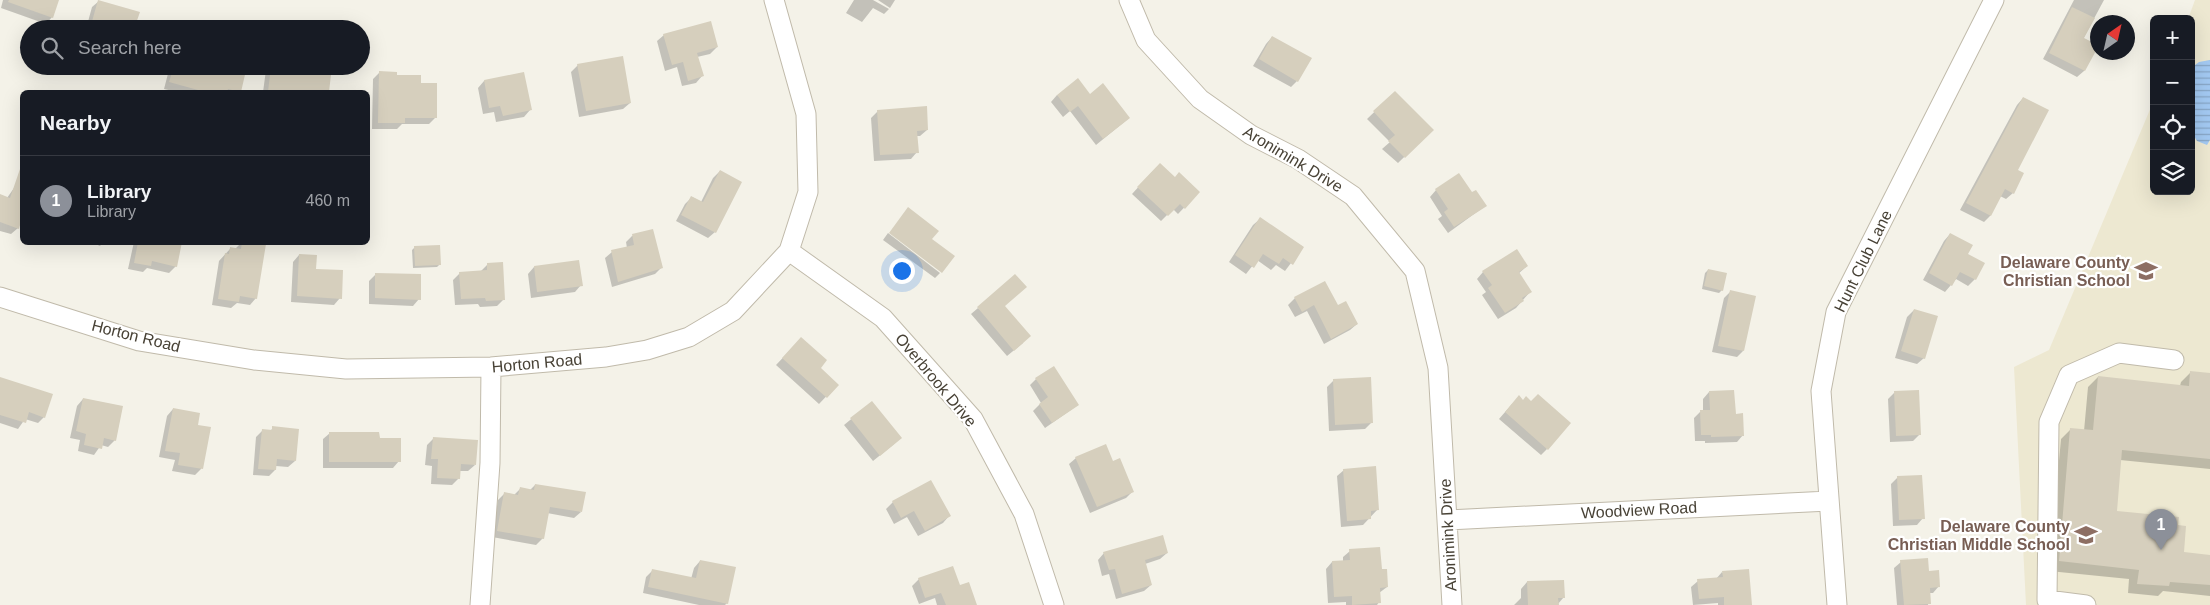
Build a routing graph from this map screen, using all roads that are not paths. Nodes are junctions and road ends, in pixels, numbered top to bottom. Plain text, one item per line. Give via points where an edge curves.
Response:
1 (774, 0) edge
2 (1129, 0) edge
3 (1994, 0) edge
4 (790, 251) junction
5 (0, 297) edge
6 (2174, 360) dead end
7 (491, 367) junction
8 (1830, 501) junction
9 (1448, 520) junction
10 (480, 605) edge
11 (1054, 605) edge
12 (1452, 605) edge
13 (1837, 605) edge
14 (2086, 605) edge

1 - 4 street, Horton Road via 806,114 808,192
2 - 9 street, Aronimink Drive via 1146,40 1200,99 1251,135 1298,159 1353,196 1415,271 1438,368
3 - 8 street, Hunt Club Lane via 1836,312 1822,391
4 - 7 street, Horton Road via 733,311 689,337 647,350 606,357
4 - 11 street, Overbrook Drive via 883,318 973,419 1024,514
5 - 7 street, Horton Road via 139,341 254,360 346,369
6 - 14 street via 2119,353 2069,375 2049,422 2047,600
7 - 10 street via 490,463
8 - 9 street, Woodview Road
8 - 13 street, Hunt Club Lane
9 - 12 street, Aronimink Drive

